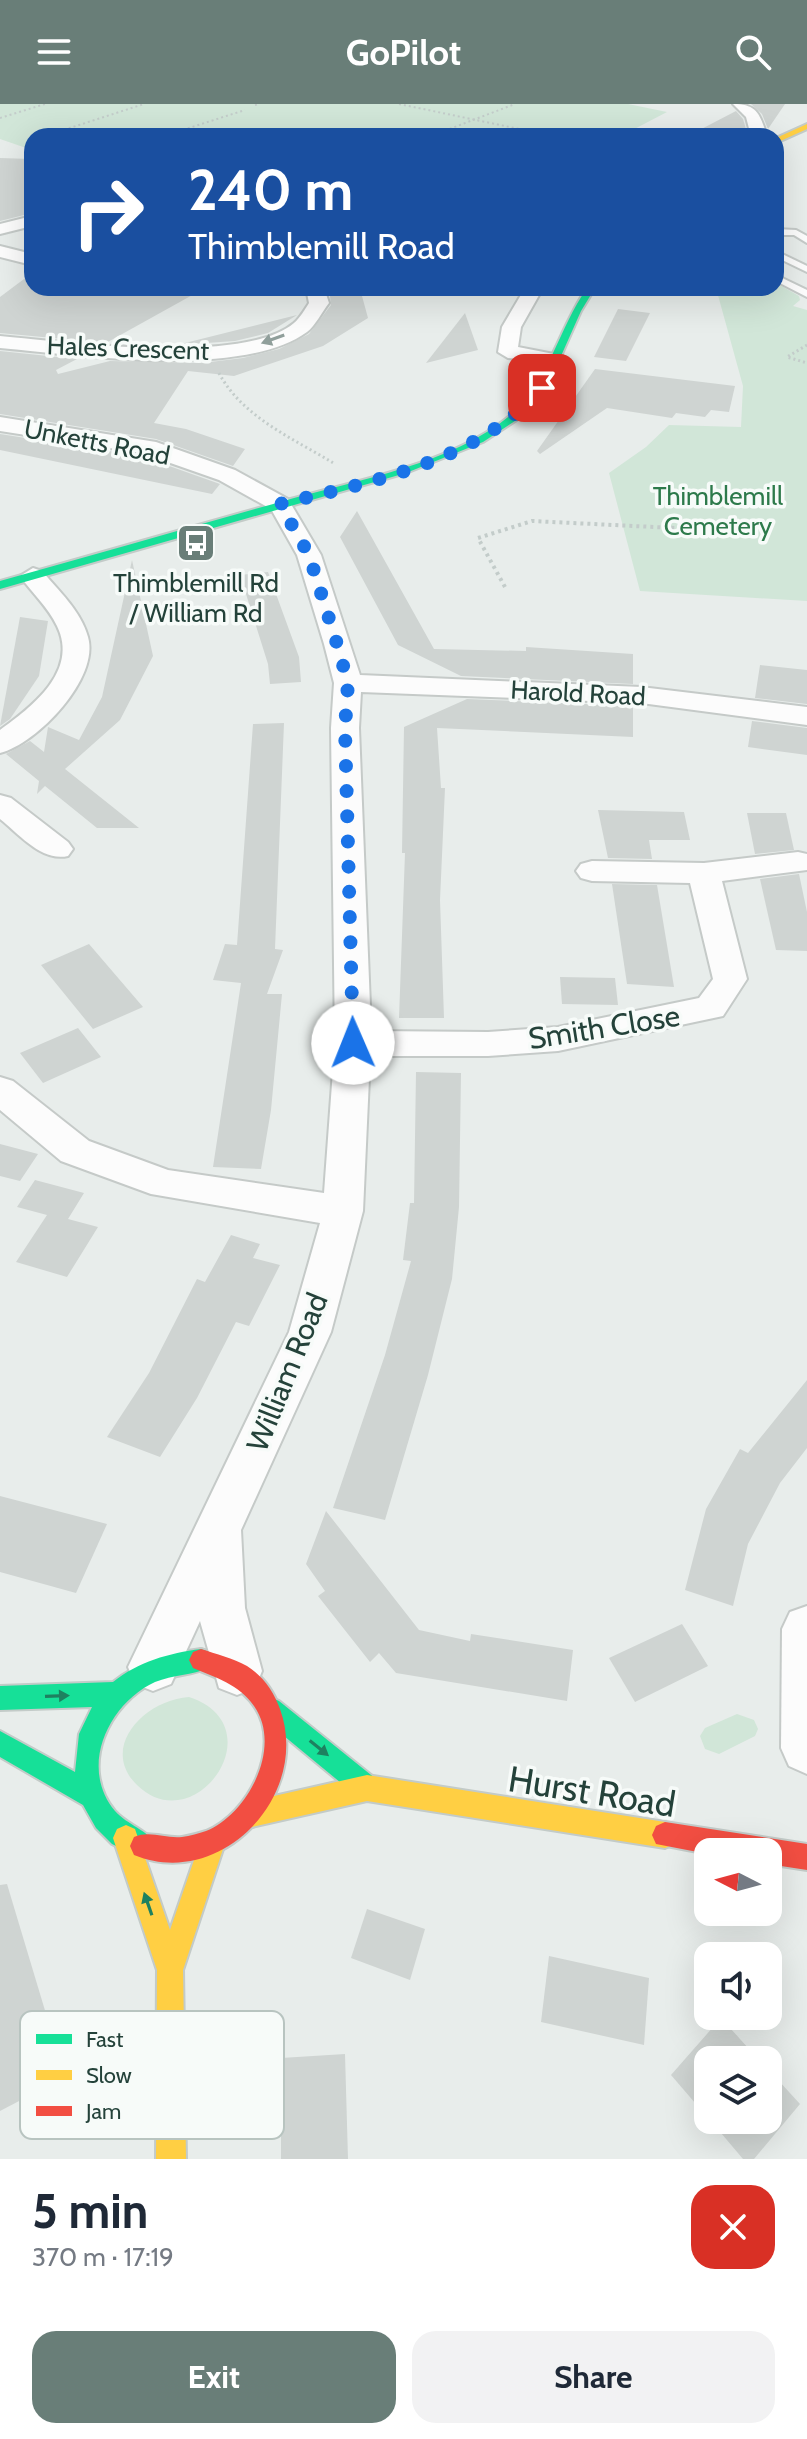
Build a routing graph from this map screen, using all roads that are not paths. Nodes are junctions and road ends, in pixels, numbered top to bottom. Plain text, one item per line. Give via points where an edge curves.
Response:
1 (740, 104) edge
2 (807, 126) edge
3 (757, 128) edge
4 (784, 137) edge
5 (24, 223) edge
6 (0, 229) edge
7 (784, 232) edge
8 (807, 240) edge
9 (0, 251) edge
10 (24, 258) edge
11 (784, 258) edge
12 (807, 269) edge
13 (784, 282) edge
14 (807, 294) edge
15 (317, 296) edge
16 (529, 296) edge
17 (584, 296) edge
18 (0, 342) edge
19 (549, 367) junction
20 (0, 424) edge
21 (280, 504) junction
22 (33, 576) junction
23 (0, 585) edge
24 (348, 683) junction
25 (807, 716) edge
26 (0, 744) edge
27 (0, 804) edge
28 (57, 849) dead end
29 (798, 862) dead end
30 (592, 871) dead end
31 (704, 873) junction
32 (353, 1043) junction
33 (0, 1090) edge
34 (343, 1211) junction
35 (219, 1529) junction
36 (807, 1629) edge
37 (237, 1671) junction
38 (134, 1681) junction
39 (0, 1698) edge
40 (270, 1709) junction
41 (0, 1743) edge
42 (807, 1748) edge
43 (367, 1788) junction
44 (92, 1796) junction
45 (252, 1814) junction
46 (126, 1838) junction
47 (212, 1843) junction
48 (807, 1857) edge
49 (170, 1970) junction
50 (170, 2011) edge
51 (171, 2139) edge
52 (171, 2159) edge

1 - 3 street via 753,115
2 - 4 main road
5 - 6 street
7 - 8 lane
9 - 10 street
11 - 12 lane
13 - 14 lane
15 -> 18 street, Hales Crescent via 319,303 306,323 255,345 178,355
16 - 19 street via 517,314 508,352
17 - 19 main road
19 - 21 main road via 504,410 445,444
20 - 21 street, Unketts Road via 148,447 227,475
21 - 22 main road
21 - 24 street, William Road via 309,555
22 - 23 main road
22 - 26 street via 61,612 76,644 67,680 40,715
24 - 25 street, Harold Road via 641,695
24 - 32 street, William Road
27 - 28 street
29 - 31 street
30 - 31 street
31 - 32 street, Smith Close via 730,979 711,1008 558,1039
32 - 34 street, William Road
33 - 34 street via 75,1151 165,1184
34 - 35 street, William Road via 310,1332
35 - 37 street, William Road via 221,1608
35 - 38 street, William Road
36 - 42 street
37 - 38 main road via 201,1660
37 - 40 main road
39 -> 38 main road
38 - 44 main road via 92,1731 87,1777
40 -> 43 main road
40 - 45 main road via 276,1762
41 - 44 main road
43 - 45 main road, Hurst Road
43 - 48 main road, Hurst Road
44 - 46 main road via 101,1814
45 - 47 main road
46 - 47 main road via 167,1851
49 -> 46 main road
47 - 49 main road
49 - 50 main road
51 - 52 main road

